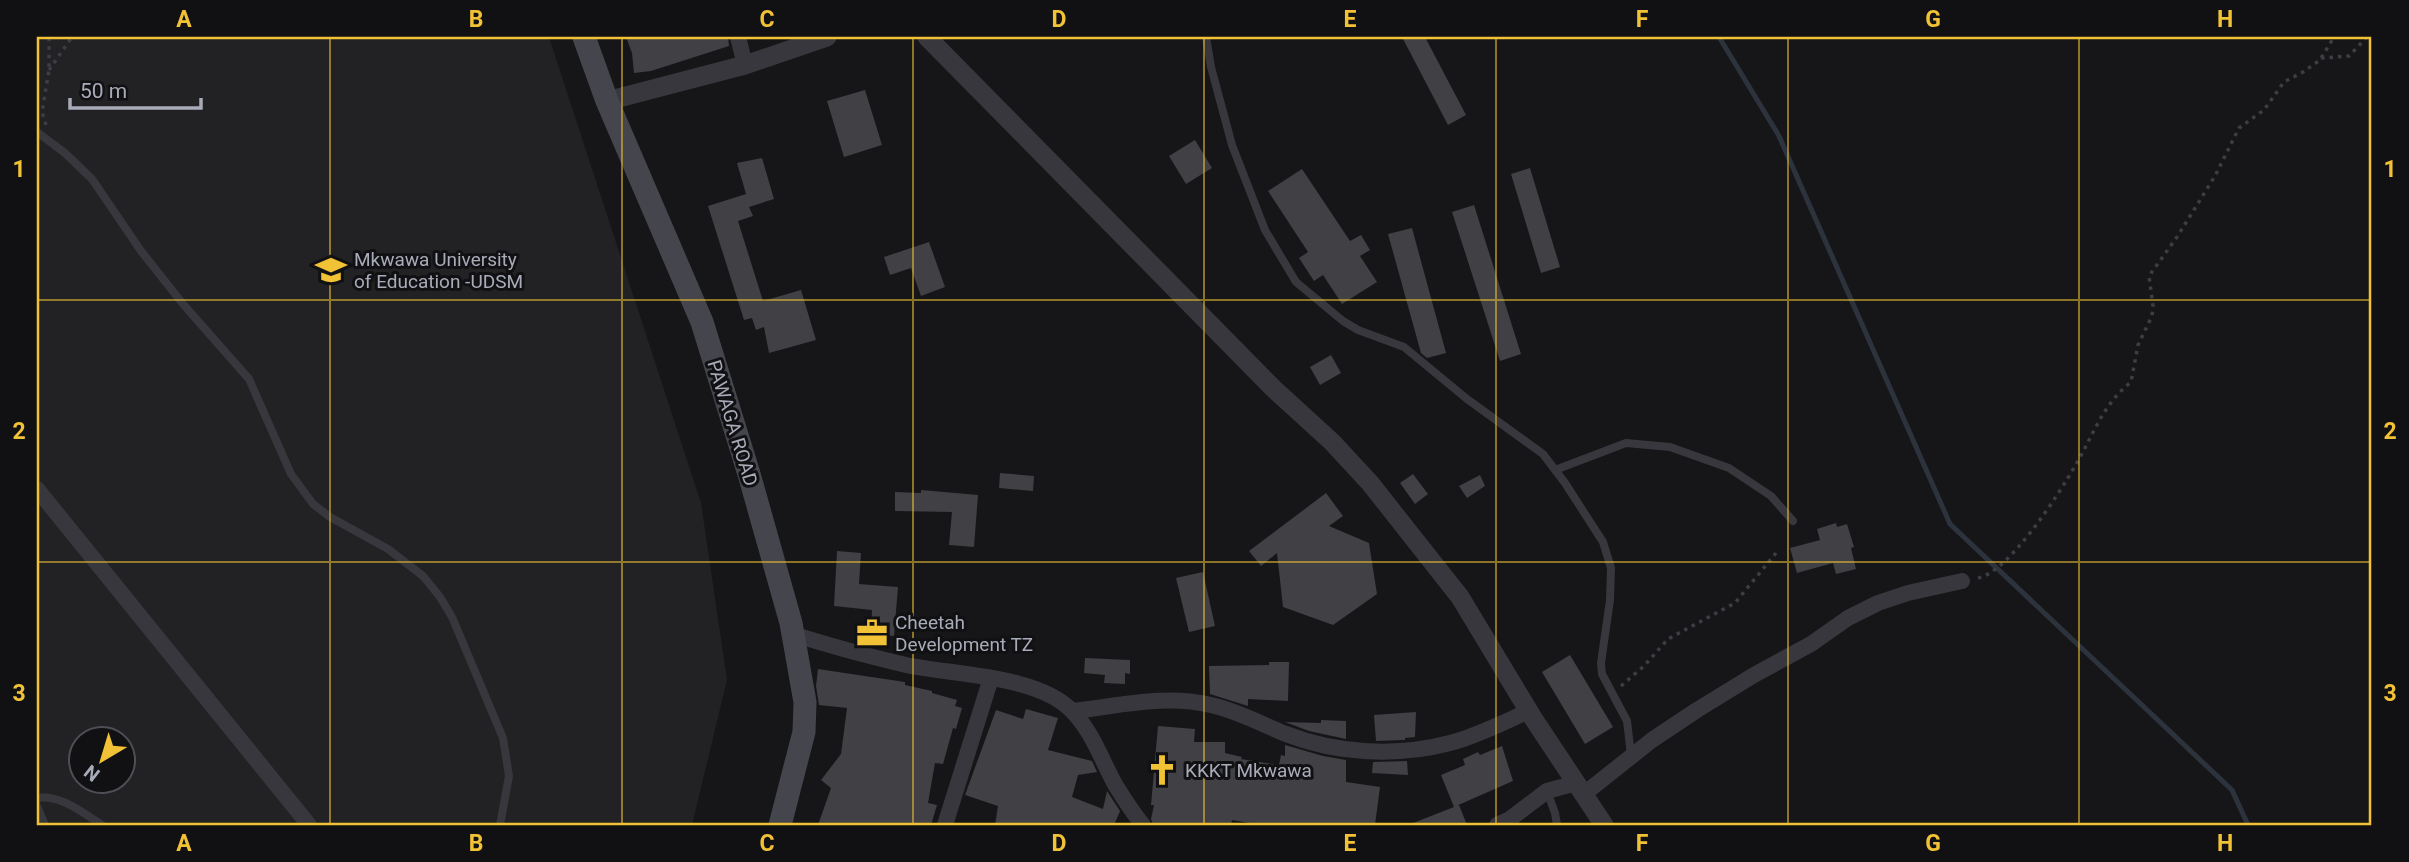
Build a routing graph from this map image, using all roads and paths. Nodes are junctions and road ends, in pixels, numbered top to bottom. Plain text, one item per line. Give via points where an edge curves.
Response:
1 (48, 37) edge
2 (72, 37) edge
3 (584, 37) edge
4 (738, 37) edge
5 (827, 37) edge
6 (927, 37) edge
7 (1206, 37) edge
8 (2334, 37) edge
9 (2367, 37) edge
10 (2321, 58) junction
11 (745, 65) junction
12 (49, 70) junction
13 (45, 96) junction
14 (607, 101) junction
15 (37, 103) edge
16 (37, 132) edge
17 (51, 143) junction
18 (1555, 470) junction
19 (38, 493) edge
20 (1793, 521) dead end
21 (1776, 553) dead end
22 (1962, 581) joint
23 (793, 634) junction
24 (991, 678) junction
25 (1611, 694) junction
26 (1073, 710) junction
27 (1529, 711) junction
28 (1632, 758) junction
29 (1580, 789) junction
30 (1547, 791) junction
31 (37, 798) edge
32 (37, 806) edge
33 (45, 825) edge
34 (102, 825) edge
35 (309, 825) edge
36 (500, 825) edge
37 (780, 825) edge
38 (945, 825) edge
39 (1143, 825) edge
40 (1497, 825) edge
41 (1557, 825) edge
42 (1604, 825) edge

1 - 12 path
2 - 12 path
3 - 14 main road, PAWAGA ROAD
4 - 11 street
5 - 11 street
6 - 27 street via 1370,483 1460,597
7 - 18 lane via 1232,145 1265,230 1296,282 1343,321 1404,347 1467,400 1543,454
8 - 10 path
9 - 10 path via 2349,56
10 - 22 path via 2284,82 2264,110 2239,128 2215,176 2152,270 2148,280 2152,316 2138,345 2131,382 2100,417 2048,509 1998,568 1985,577
11 - 14 street
12 - 13 path
13 - 15 path
13 - 17 path via 42,112
14 - 23 main road, PAWAGA ROAD via 702,322
16 - 17 lane
17 - 36 lane via 92,178 141,251 249,379 291,474 313,504 388,549 423,576 440,597 503,738 509,776
18 - 20 lane via 1626,443 1670,447 1729,468 1771,496
18 - 25 lane via 1602,542 1611,568 1601,663
19 - 35 street
21 - 25 path via 1735,603 1668,639
22 - 28 street via 1908,593 1848,618 1697,710
23 - 24 street via 909,666
23 - 37 main road, PAWAGA ROAD via 805,702 804,732
24 - 26 street via 1044,691
24 - 38 street
25 - 28 lane via 1627,721
26 - 27 street via 1174,700 1199,703 1328,746 1368,751 1451,743
26 - 39 street
27 - 29 street
28 - 29 street
29 - 30 street
29 - 42 street
30 - 40 street
30 - 41 lane
31 - 34 lane via 55,798
32 - 33 lane

